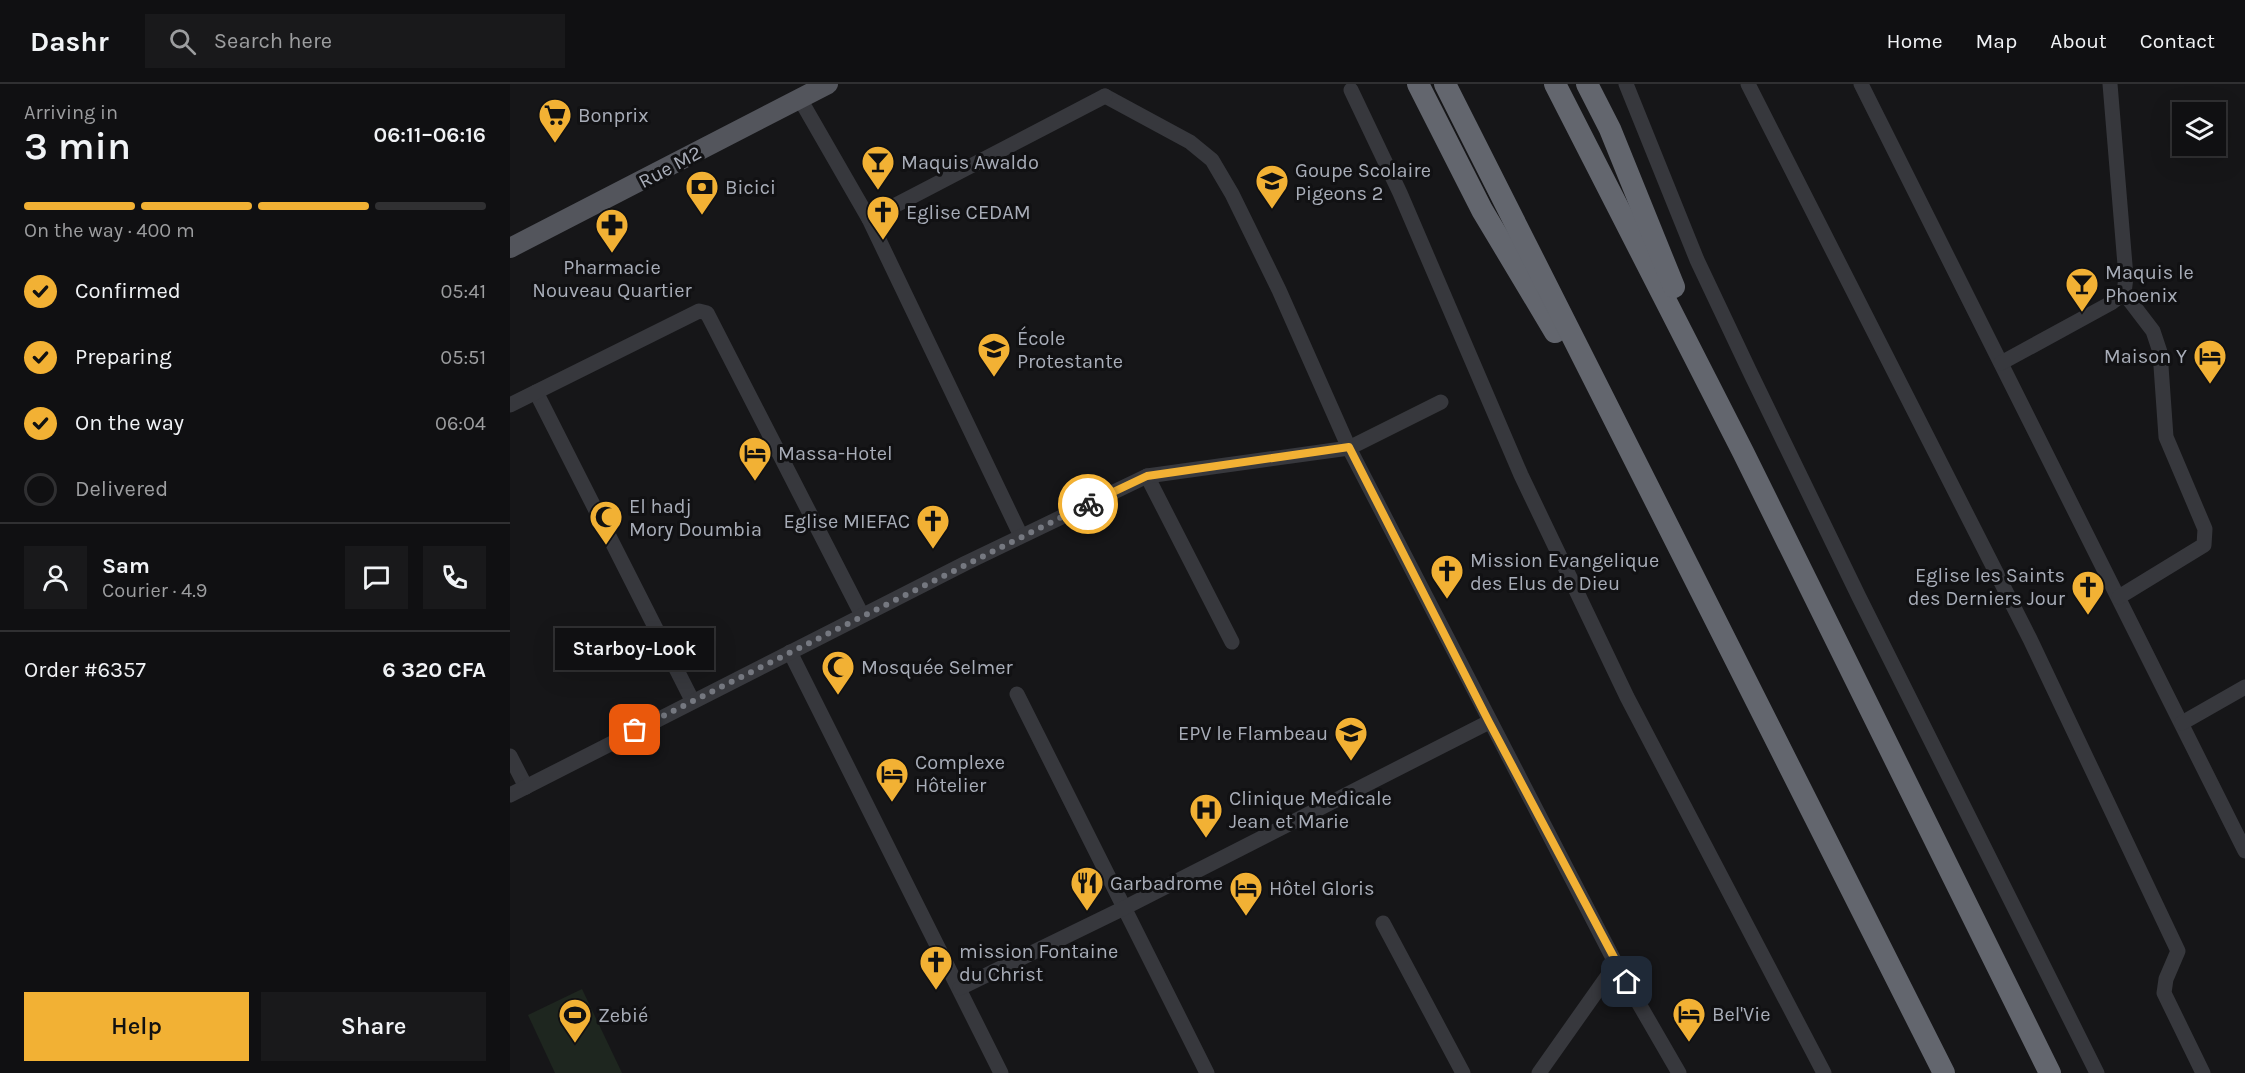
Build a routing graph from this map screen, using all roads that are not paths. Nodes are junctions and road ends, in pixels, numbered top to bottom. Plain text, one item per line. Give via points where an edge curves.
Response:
1 (828, 84) edge
2 (1418, 84) edge
3 (1445, 84) edge
4 (1554, 84) edge
5 (1587, 84) edge
6 (1626, 84) edge
7 (1748, 84) edge
8 (1861, 84) edge
9 (2110, 84) edge
10 (1105, 90) edge
11 (1351, 90) dead end
12 (800, 99) junction
13 (869, 219) junction
14 (510, 248) edge
15 (2124, 293) junction
16 (2001, 363) junction
17 (536, 392) junction
18 (1441, 402) dead end
19 (510, 405) edge
20 (1349, 447) junction
21 (1743, 452) junction
22 (1147, 476) junction
23 (1650, 490) junction
24 (1020, 536) junction
25 (2119, 597) junction
26 (862, 615) junction
27 (1232, 642) dead end
28 (790, 652) junction
29 (2245, 687) edge
30 (1017, 694) dead end
31 (692, 700) junction
32 (1489, 722) junction
33 (2182, 723) junction
34 (510, 756) edge
35 (526, 787) junction
36 (510, 795) edge
37 (2245, 851) edge
38 (1124, 908) junction
39 (1383, 923) dead end
40 (1616, 964) junction
41 (960, 988) junction
42 (1001, 1073) edge
43 (1207, 1073) edge
44 (1462, 1073) edge
45 (1539, 1073) edge
46 (1679, 1073) edge
47 (1824, 1073) edge
48 (1944, 1073) edge
49 (2050, 1073) edge
50 (2097, 1073) edge
51 (2203, 1073) edge

1 - 12 main road, Rue M2
2 - 23 highway via 1482,210
3 - 23 highway
4 - 21 highway
5 - 21 highway via 1610,129
6 - 50 street via 1697,260 1749,370
7 - 51 street via 2030,639 2178,951 2164,993
8 - 16 street
9 - 15 street via 2127,277
10 - 13 street
10 - 20 street via 1190,142 1212,160 1274,279
11 - 47 street via 1521,474 1627,698
12 - 13 street
12 - 14 main road, Rue M2
13 - 24 street
15 - 16 street
15 - 25 street via 2157,342 2166,437 2205,530 2204,545
16 - 25 street
17 - 19 street
17 - 26 street via 699,311 707,313
17 - 31 street
18 - 20 street
20 - 22 street
20 - 32 street
21 - 49 highway
22 - 24 street
22 - 27 street
23 - 48 highway
24 - 26 street
25 - 33 street
26 - 28 street
28 - 31 street
28 - 41 street
29 - 33 street
30 - 38 street
31 - 35 street
32 - 38 street
32 - 40 street
33 - 37 street
34 - 35 street
35 - 36 street
38 - 41 street
38 - 43 street
39 - 44 street
40 - 45 street
40 - 46 street
41 - 42 street

